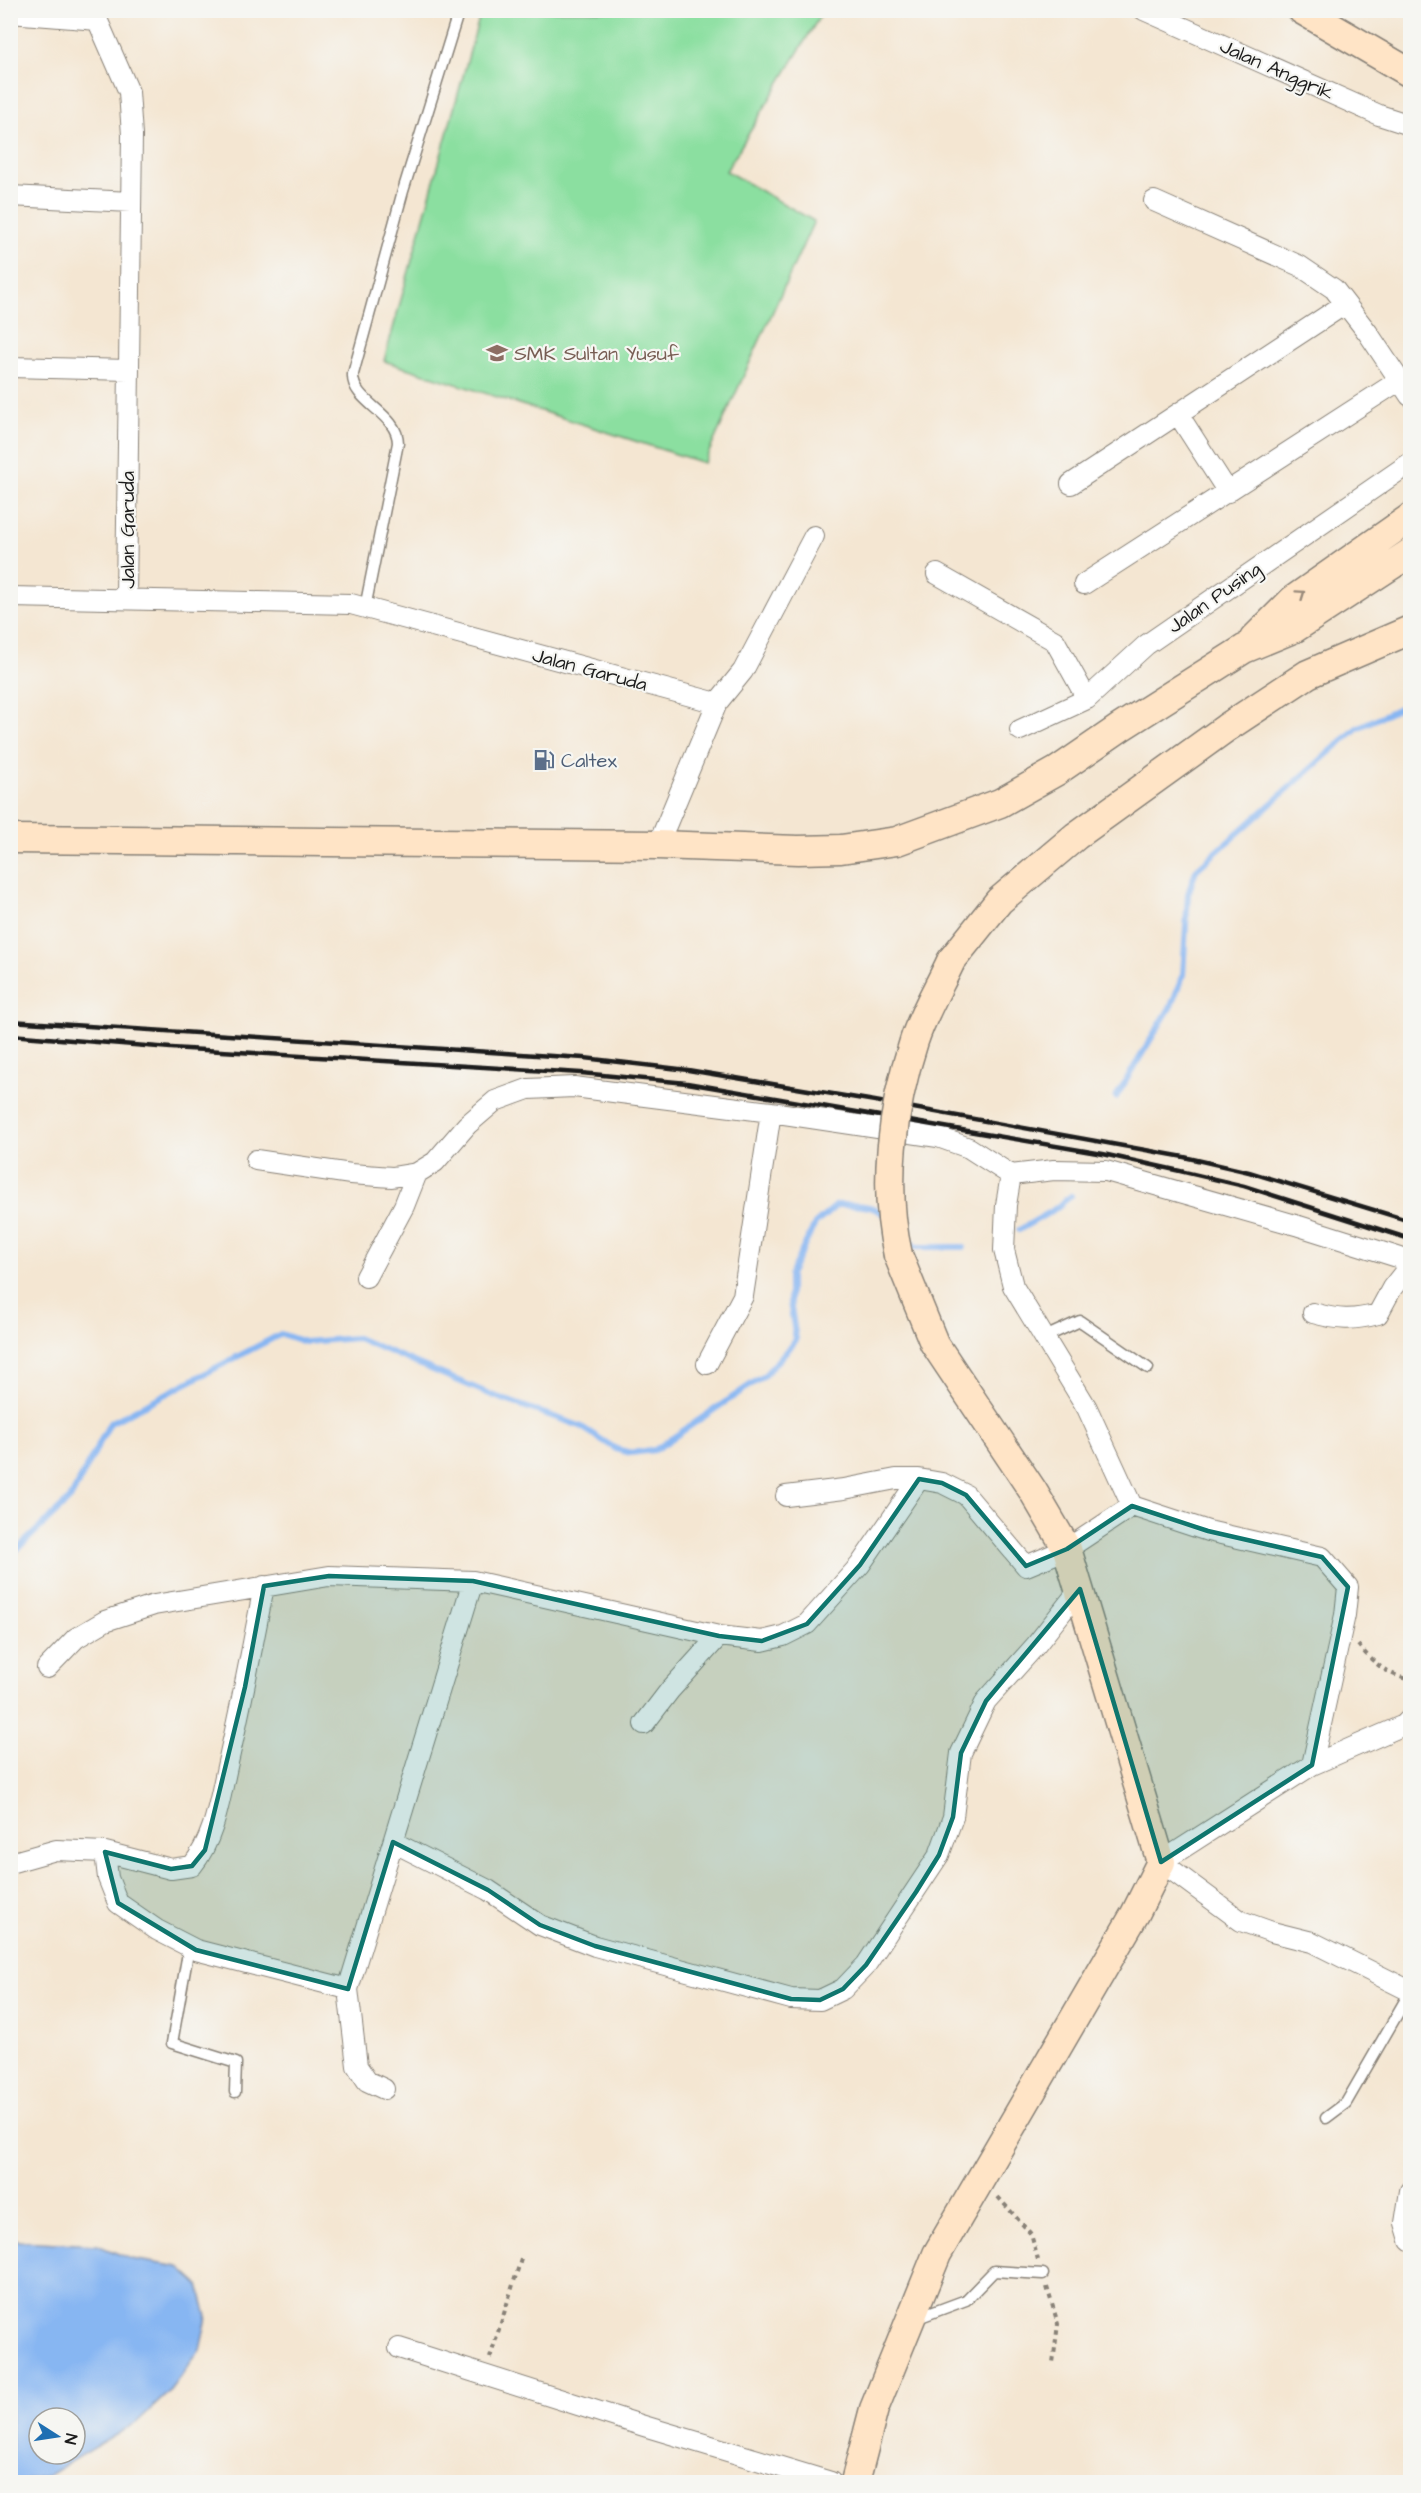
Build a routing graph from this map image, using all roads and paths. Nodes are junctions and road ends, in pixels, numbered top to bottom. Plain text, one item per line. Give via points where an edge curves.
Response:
1 (459, 10) edge
2 (1144, 10) edge
3 (1302, 10) edge
4 (10, 13) edge
5 (96, 15) edge
6 (1410, 72) edge
7 (1410, 125) edge
8 (10, 196) edge
9 (1154, 201) dead end
10 (131, 202) junction
11 (1345, 304) junction
12 (10, 367) edge
13 (129, 370) junction
14 (1405, 388) edge
15 (1178, 414) junction
16 (1410, 463) edge
17 (1071, 484) dead end
18 (1228, 492) junction
19 (1410, 518) edge
20 (814, 536) dead end
21 (1410, 553) edge
22 (937, 574) dead end
23 (1084, 584) dead end
24 (10, 597) edge
25 (126, 598) junction
26 (365, 608) junction
27 (1410, 630) edge
28 (1244, 649) junction
29 (1087, 699) junction
30 (717, 704) junction
31 (1020, 730) dead end
32 (10, 839) edge
33 (658, 845) junction
34 (771, 1112) junction
35 (256, 1160) dead end
36 (417, 1173) junction
37 (1011, 1175) junction
38 (1410, 1263) edge
39 (366, 1277) dead end
40 (1312, 1313) dead end
41 (1046, 1337) junction
42 (707, 1364) dead end
43 (1148, 1368) dead end
44 (919, 1479) junction
45 (786, 1496) dead end
46 (1132, 1506) junction
47 (1067, 1549) junction
48 (473, 1581) junction
49 (264, 1586) junction
50 (1080, 1589) junction
51 (1345, 1615) junction
52 (719, 1636) junction
53 (47, 1668) dead end
54 (1410, 1680) edge
55 (1410, 1719) edge
56 (644, 1724) dead end
57 (1312, 1765) junction
58 (393, 1842) junction
59 (105, 1851) junction
60 (1161, 1862) junction
61 (10, 1863) edge
62 (189, 1947) junction
63 (348, 1989) junction
64 (1410, 1992) edge
65 (384, 2089) dead end
66 (235, 2092) dead end
67 (1326, 2118) dead end
68 (1410, 2191) edge
69 (1410, 2240) edge
70 (522, 2256) dead end
71 (1043, 2274) dead end
72 (910, 2321) junction
73 (399, 2348) dead end
74 (484, 2375) junction
75 (831, 2482) edge
76 (855, 2482) edge

1 - 26 lane via 353,374 357,390 398,434
2 - 7 street, Jalan Anggrik
3 - 6 street
4 - 5 street
5 - 10 street, Jalan Garuda via 129,92
8 - 10 street
9 - 11 street via 1300,266 1334,289
10 - 13 street, Jalan Garuda
11 - 14 street
11 - 15 street
12 - 13 street
13 - 25 street, Jalan Garuda
14 - 18 street
15 - 17 street
15 - 18 street
16 - 29 street, Jalan Pusing via 1146,645
18 - 23 street
28 -> 19 street via 1293,600
20 - 30 street via 743,671
21 - 28 street via 1295,628
22 - 29 street via 1055,641
24 - 25 street
25 - 26 street, Jalan Garuda via 351,604
26 - 30 street, Jalan Garuda
27 - 47 street, bridge via 1308,674 1076,836 999,901 951,961 914,1039 896,1110 890,1176 892,1230 898,1255 934,1343
28 - 33 street via 1057,771 1000,803 907,837 841,849
29 - 31 street, Jalan Pusing
30 - 33 street
32 - 33 street
34 - 36 street via 574,1087 528,1089 495,1101 467,1125 435,1162
34 - 37 street via 938,1137 969,1148
34 - 42 street via 743,1296
35 - 36 street via 351,1174 392,1177
36 - 39 street
37 - 38 street via 1054,1170 1106,1171 1299,1226
37 - 41 street via 1004,1250 1013,1286
38 - 40 street via 1378,1314 1338,1319
41 - 43 lane via 1080,1320
41 - 46 street via 1087,1408
44 - 45 street
44 - 47 street via 942,1483 966,1495 1026,1566
44 - 52 street via 860,1565 807,1624 762,1641
46 - 47 street
46 - 51 street via 1208,1531 1322,1557 1348,1587
47 - 50 street
48 - 49 street via 329,1576
48 - 52 street
48 - 58 street
49 - 53 street via 154,1605 105,1621 76,1638
49 - 59 street via 246,1687 205,1850 192,1866 171,1869
50 - 58 street via 986,1701 961,1753 953,1817 939,1855 916,1892 866,1965 843,1989 820,2000 791,1999 595,1946 540,1925 488,1890
50 - 60 street
51 - 54 path via 1357,1643 1373,1662 1388,1673
51 - 57 street
52 - 56 street
55 - 57 street
57 - 60 street
58 - 63 street
59 - 61 street via 56,1850
59 - 62 street via 108,1878 117,1903
60 - 64 street via 1241,1921 1312,1942
60 - 72 street via 1135,1914 937,2254
62 - 63 street
62 - 66 lane via 172,2043 236,2063
63 - 65 street via 357,2066 367,2081
64 - 67 lane via 1346,2103
68 - 69 street via 1405,2223
70 - 74 path
71 - 72 lane via 994,2271 966,2300
72 - 76 street via 874,2409
73 - 74 street
74 - 75 street

